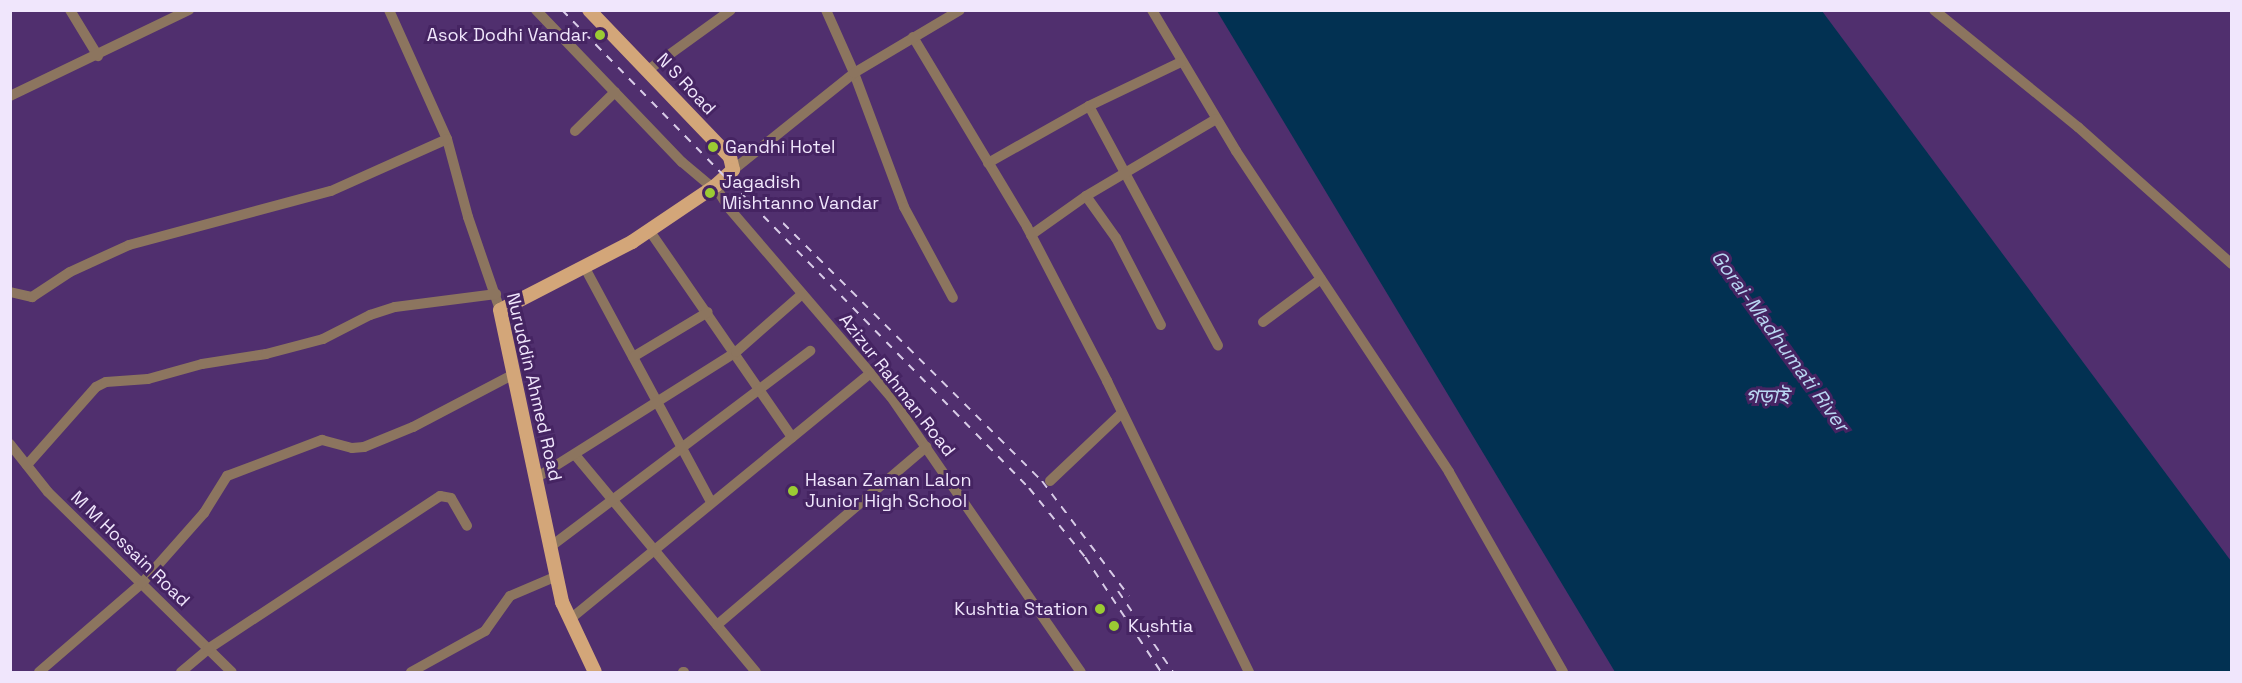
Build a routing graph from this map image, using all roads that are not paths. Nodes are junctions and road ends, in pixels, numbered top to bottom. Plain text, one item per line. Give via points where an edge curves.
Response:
1 (70, 10) edge
2 (189, 10) edge
3 (389, 10) edge
4 (536, 10) edge
5 (589, 10) edge
6 (732, 10) edge
7 (826, 10) edge
8 (960, 10) edge
9 (1152, 10) edge
10 (1934, 10) edge
11 (913, 37) junction
12 (98, 56) junction
13 (1181, 62) junction
14 (648, 70) junction
15 (854, 74) junction
16 (615, 92) junction
17 (10, 96) edge
18 (1089, 106) junction
19 (1216, 118) junction
20 (575, 131) dead end
21 (447, 139) junction
22 (988, 163) junction
23 (733, 170) junction
24 (1128, 173) junction
25 (714, 187) junction
26 (1086, 196) junction
27 (649, 230) junction
28 (1031, 235) junction
29 (2232, 264) edge
30 (585, 267) junction
31 (1321, 279) junction
32 (10, 292) edge
33 (496, 294) junction
34 (802, 294) junction
35 (953, 298) dead end
36 (500, 310) junction
37 (708, 312) junction
38 (1263, 322) dead end
39 (1161, 325) dead end
40 (1218, 346) dead end
41 (810, 351) dead end
42 (736, 352) junction
43 (633, 357) junction
44 (871, 373) junction
45 (514, 374) junction
46 (761, 388) junction
47 (657, 402) junction
48 (1122, 413) junction
49 (792, 436) junction
50 (10, 444) edge
51 (926, 447) junction
52 (682, 448) junction
53 (576, 456) junction
54 (27, 465) junction
55 (536, 478) junction
56 (1050, 481) dead end
57 (613, 500) junction
58 (711, 502) junction
59 (467, 526) dead end
60 (550, 547) junction
61 (654, 548) junction
62 (557, 576) junction
63 (142, 583) junction
64 (569, 620) junction
65 (717, 625) junction
66 (208, 649) junction
67 (39, 672) edge
68 (181, 672) edge
69 (232, 672) edge
70 (411, 672) edge
71 (595, 672) edge
72 (756, 672) edge
73 (1081, 672) edge
74 (1249, 672) edge
75 (1563, 672) edge

1 - 12 street
2 - 12 street
3 - 21 street, Nuruddin Ahmed Road
4 - 16 street, Azizur Rahman Road
5 - 14 main road, N S Road
6 - 14 street
7 - 15 street
8 - 11 street
9 - 13 street
10 - 29 street via 2078,127
11 - 15 street
11 - 22 street
12 - 17 street
13 - 18 street
13 - 19 street
14 - 23 main road, N S Road via 730,157
15 - 23 street
15 - 35 street via 904,207
16 - 20 street
16 - 25 street, Azizur Rahman Road via 682,162
18 - 22 street
18 - 24 street
19 - 24 street
19 - 31 street
21 - 32 street via 331,191 129,245 70,272 32,297
21 - 33 street, Nuruddin Ahmed Road via 468,217
22 - 28 street
23 - 25 main road
24 - 26 street
24 - 40 street
25 - 27 main road
25 - 34 street, Azizur Rahman Road
26 - 28 street
26 - 39 street via 1116,238
27 - 30 main road
27 - 37 street
28 - 48 street
30 - 36 main road
30 - 43 street
31 - 38 street
31 - 75 street via 1449,472
33 - 36 street, Nuruddin Ahmed Road
33 - 54 street via 395,307 323,339 266,354 202,364 148,379 106,382 96,387
34 - 42 street
34 - 44 street, Azizur Rahman Road
36 - 45 main road, Nuruddin Ahmed Road
37 - 42 street
37 - 43 street
41 - 46 street
42 - 46 street
42 - 47 street
43 - 47 street
44 - 49 street
44 - 51 street, Azizur Rahman Road
45 - 55 main road, Nuruddin Ahmed Road
45 - 63 street via 413,427 364,447 322,440 227,476 204,513
46 - 49 street
46 - 52 street
47 - 52 street
47 - 53 street
48 - 56 street
48 - 74 street
49 - 58 street
50 - 54 street, M M Hossain Road
51 - 65 street
51 - 73 street, Azizur Rahman Road
52 - 57 street
52 - 58 street
53 - 55 street
53 - 57 street
54 - 63 street, M M Hossain Road via 48,492
55 - 60 main road, Nuruddin Ahmed Road
57 - 60 street
57 - 61 street
58 - 61 street
59 - 66 street via 451,498 440,496
60 - 62 main road, Nuruddin Ahmed Road
61 - 64 street
61 - 65 street
62 - 64 main road, Nuruddin Ahmed Road
62 - 70 street via 510,596 485,631
63 - 66 street, M M Hossain Road
63 - 67 street
64 - 71 main road, Nuruddin Ahmed Road
65 - 72 street
66 - 68 street
66 - 69 street, M M Hossain Road

